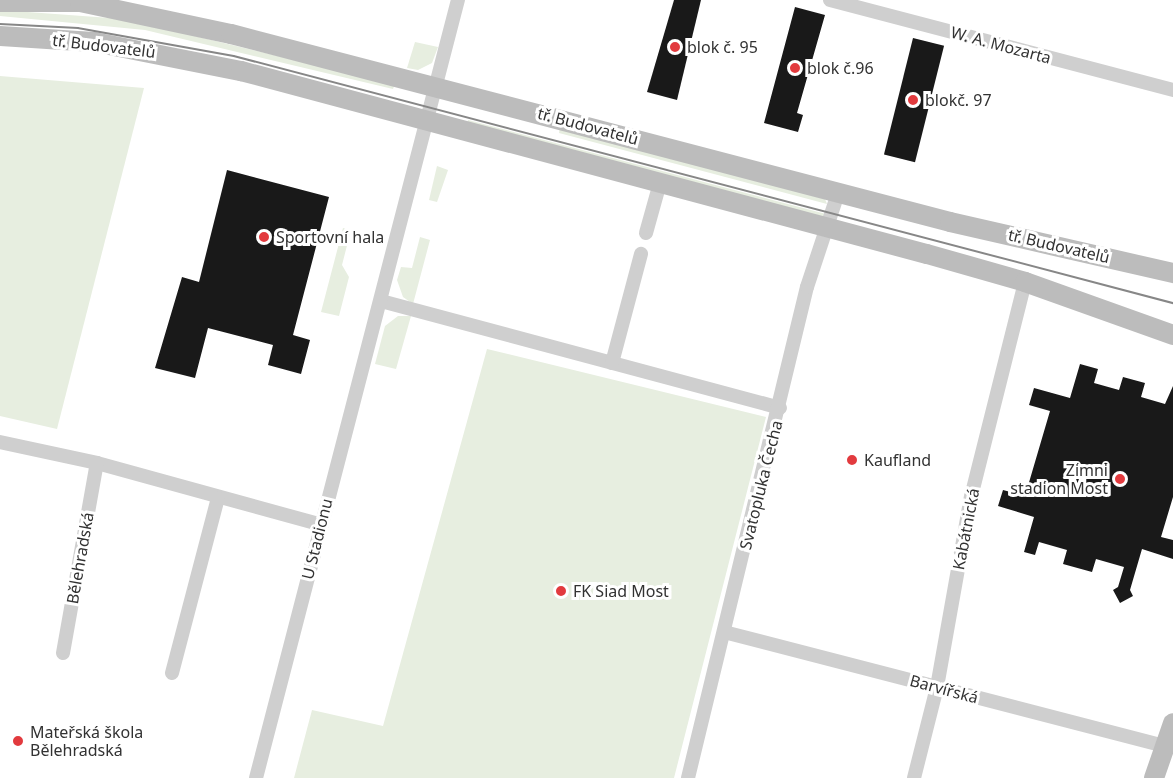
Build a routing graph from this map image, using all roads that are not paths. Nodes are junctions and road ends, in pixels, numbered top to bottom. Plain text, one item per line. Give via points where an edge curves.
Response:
1 (458, 0) edge
2 (830, 0) edge
3 (0, 2) edge
4 (0, 36) edge
5 (434, 85) junction
6 (1173, 90) edge
7 (427, 123) junction
8 (660, 183) junction
9 (838, 193) junction
10 (826, 226) junction
11 (646, 233) dead end
12 (641, 254) dead end
13 (1173, 273) edge
14 (1025, 282) junction
15 (381, 301) junction
16 (1173, 335) edge
17 (612, 363) junction
18 (780, 408) junction
19 (0, 442) edge
20 (97, 463) junction
21 (218, 498) junction
22 (319, 524) junction
23 (723, 632) junction
24 (63, 653) dead end
25 (172, 673) dead end
26 (937, 687) junction
27 (1173, 723) edge
28 (1166, 746) junction
29 (256, 778) edge
30 (688, 778) edge
31 (914, 778) edge
32 (1154, 778) edge

1 - 5 street, U Stadionu
2 - 6 street, W. A. Mozarta
3 - 5 street, tř. Budovatelů via 81,2 231,34
4 - 7 street, tř. Budovatelů via 94,42 185,57
5 - 7 street, U Stadionu
5 - 9 street, tř. Budovatelů
7 - 8 street, tř. Budovatelů
7 - 15 street, U Stadionu
8 - 10 street, tř. Budovatelů
8 - 11 street
9 - 10 street, Svatopluka Čecha
9 - 13 street, tř. Budovatelů
10 - 14 street, tř. Budovatelů
10 - 18 street, Svatopluka Čecha
12 - 17 street
14 - 16 street, tř. Budovatelů
14 - 26 street, Kabátnická via 968,507
15 - 17 street
15 - 22 street, U Stadionu
17 - 18 street
18 - 23 street, Svatopluka Čecha
19 - 20 street
20 - 21 street
20 - 24 street, Bělehradská
21 - 22 street
21 - 25 street
22 - 29 street, U Stadionu
23 - 26 street, Barvířská
23 - 30 street, Svatopluka Čecha
26 - 28 street, Barvířská
26 - 31 street, Kabátnická
27 - 28 street
28 - 32 street

